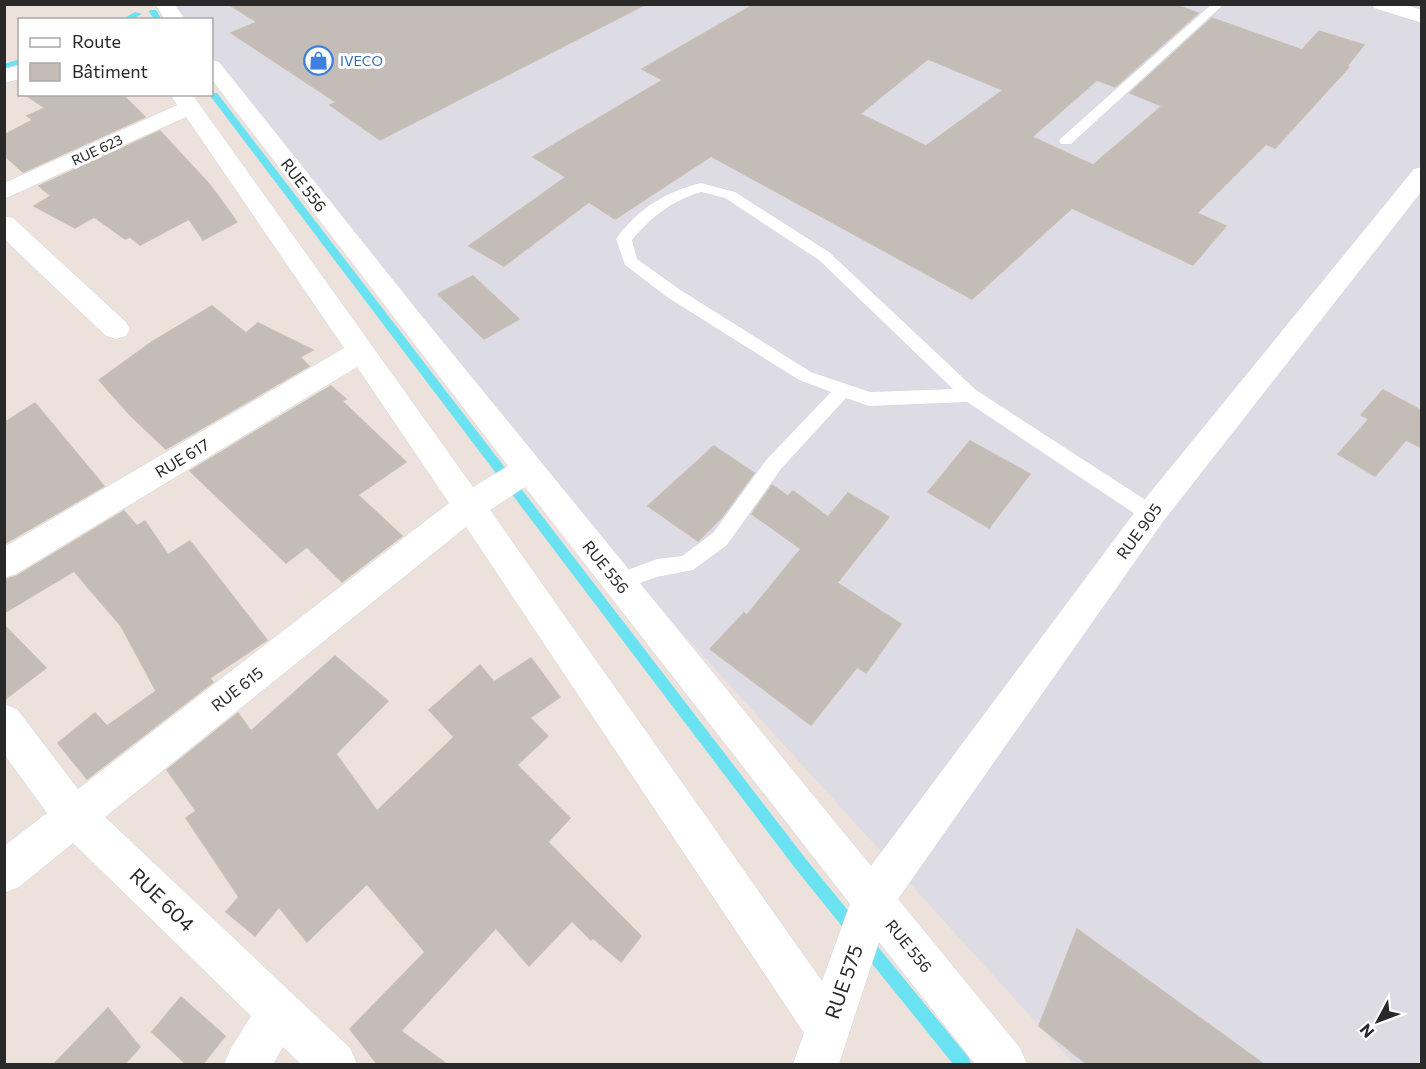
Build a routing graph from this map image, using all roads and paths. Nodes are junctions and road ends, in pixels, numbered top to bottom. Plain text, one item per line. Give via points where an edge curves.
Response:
1 (164, 4) edge
2 (1219, 4) edge
3 (1381, 4) edge
4 (1422, 17) edge
5 (174, 18) edge
6 (184, 96) edge
7 (209, 96) edge
8 (210, 96) edge
9 (1066, 141) dead end
10 (1422, 174) edge
11 (4, 192) edge
12 (4, 224) edge
13 (116, 329) dead end
14 (360, 352) junction
15 (843, 390) junction
16 (970, 395) junction
17 (502, 485) junction
18 (1151, 514) junction
19 (4, 564) edge
20 (618, 582) junction
21 (4, 722) edge
22 (75, 817) junction
23 (4, 872) edge
24 (862, 928) junction
25 (279, 1012) junction
26 (822, 1047) edge
27 (247, 1065) edge
28 (334, 1065) edge
29 (1004, 1065) edge

1 - 5 street
2 - 9 lane
3 - 4 street
6 - 11 street, RUE 623
7 - 14 street
8 - 17 street, RUE 556
10 - 18 street, RUE 905
12 - 13 street
14 - 17 street
14 - 19 street, RUE 617
15 - 16 lane via 869,399
15 - 16 lane via 805,375 673,293 630,261 624,239 644,216 675,195 701,187 730,195 824,256
15 - 20 lane via 774,464 720,539 686,564 657,568
16 - 18 lane
17 - 20 street, RUE 556
17 - 22 street, RUE 615
17 - 26 street
18 - 24 street, RUE 905
20 - 24 street, RUE 556
21 - 22 street, RUE 604
22 - 23 street, RUE 615
22 - 25 street, RUE 604
24 - 26 street, RUE 575
24 - 29 street, RUE 556
25 - 27 street
25 - 28 street, RUE 604

